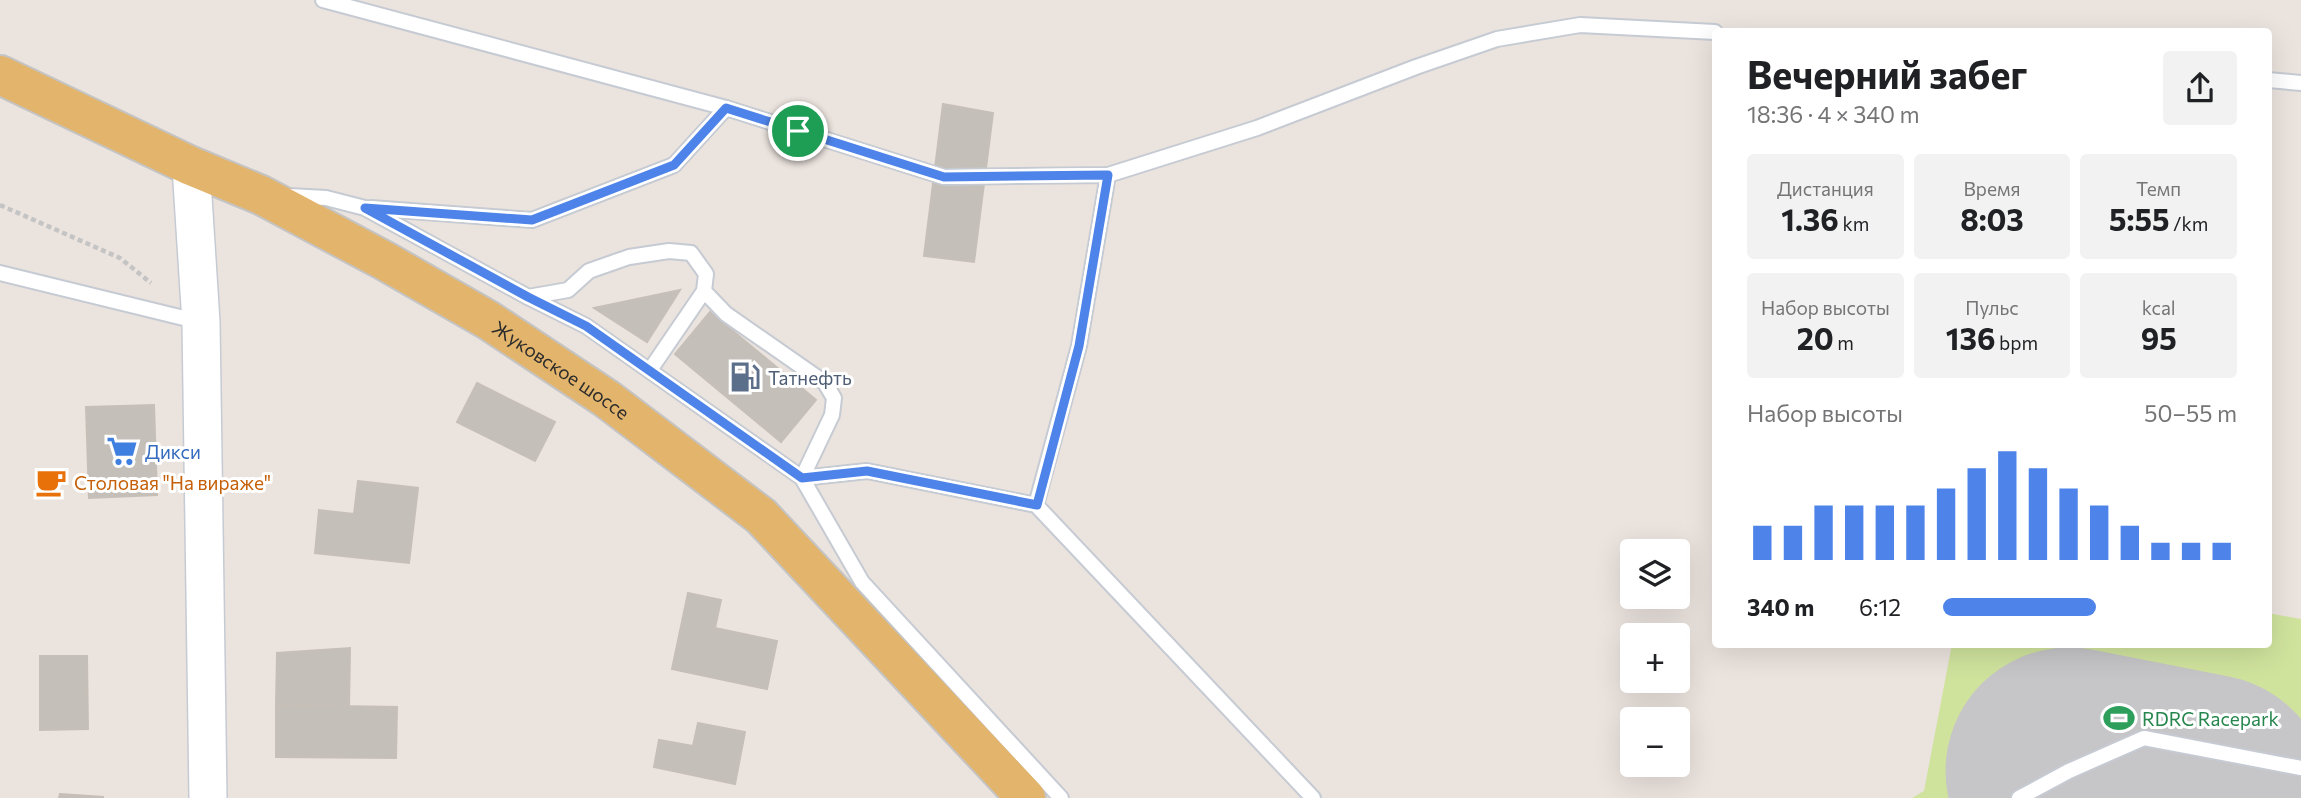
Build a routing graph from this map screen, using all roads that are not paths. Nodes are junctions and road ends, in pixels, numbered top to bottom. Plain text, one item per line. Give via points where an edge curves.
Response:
1 (323, 0) edge
2 (1712, 32) edge
3 (0, 75) edge
4 (2272, 80) edge
5 (2301, 83) edge
6 (726, 108) junction
7 (191, 166) junction
8 (1108, 175) junction
9 (261, 194) junction
10 (365, 208) junction
11 (0, 273) edge
12 (704, 290) junction
13 (528, 297) junction
14 (201, 322) junction
15 (650, 370) junction
16 (802, 478) junction
17 (1037, 505) junction
18 (2301, 768) edge
19 (208, 798) edge
20 (1026, 798) edge
21 (1061, 798) edge
22 (1313, 798) edge
23 (2019, 798) edge

1 - 6 lane
2 - 8 lane via 1580,24 1497,39 1257,128
3 - 7 main road, Жуковское шоссе
4 - 5 lane
6 - 8 lane via 944,177
6 - 10 lane via 674,165 532,220
7 - 9 main road, Жуковское шоссе
7 - 14 street
8 - 17 lane via 1079,346
9 - 10 lane via 326,198
9 - 20 main road, Жуковское шоссе via 488,320 607,399 761,516
10 - 13 lane
11 - 14 lane
12 - 13 lane via 706,274 691,253 669,251 629,257 589,271 568,290
12 - 15 lane
12 - 16 lane via 726,314 825,383 834,398 832,415
13 - 15 lane via 586,326
14 - 19 street
15 - 16 lane
16 - 17 lane via 867,471
16 - 21 lane via 862,582
17 - 22 lane
18 - 23 lane via 2144,738

